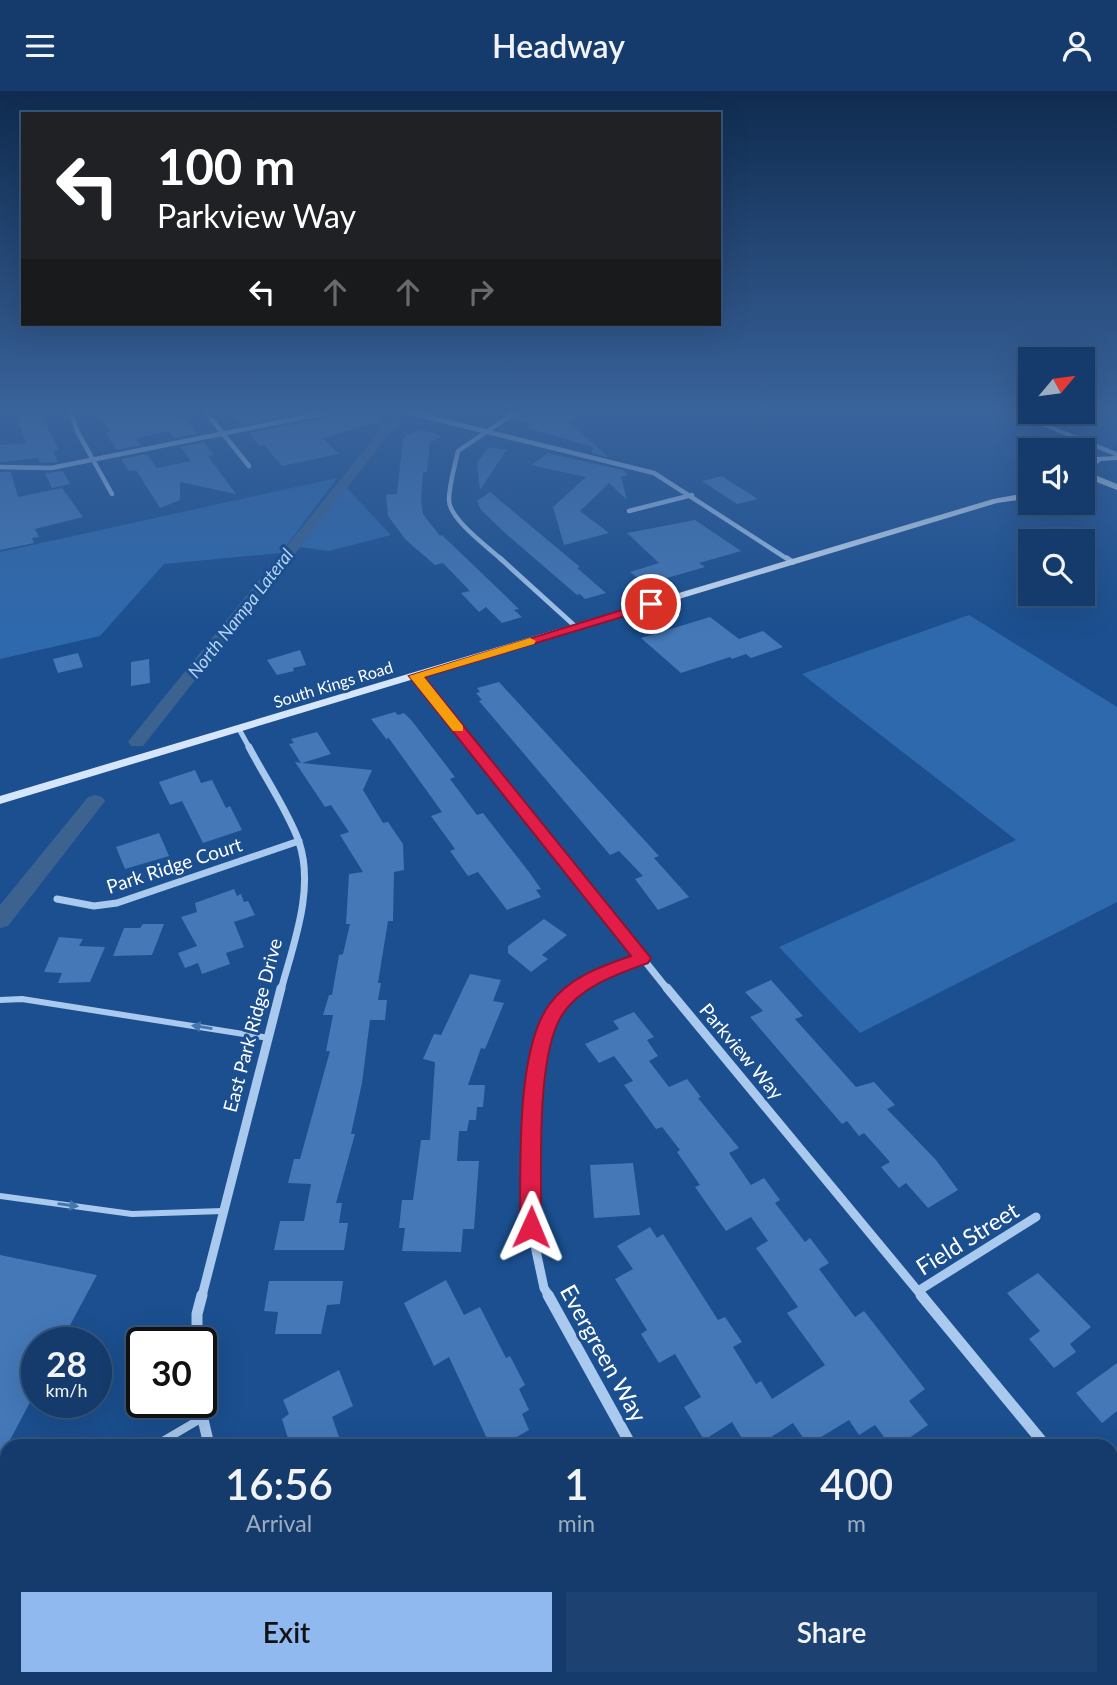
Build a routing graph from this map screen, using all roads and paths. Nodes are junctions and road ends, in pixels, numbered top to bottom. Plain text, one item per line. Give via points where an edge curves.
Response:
1 (107, 484) edge
2 (452, 484) edge
3 (675, 484) edge
4 (1095, 485) edge
5 (1114, 486) edge
6 (1018, 491) edge
7 (112, 494) dead end
8 (692, 495) junction
9 (1018, 497) edge
10 (996, 501) junction
11 (629, 512) dead end
12 (793, 562) junction
13 (576, 627) junction
14 (416, 676) junction
15 (239, 729) junction
16 (0, 800) edge
17 (299, 841) junction
18 (57, 899) dead end
19 (642, 958) junction
20 (0, 1000) edge
21 (270, 1038) junction
22 (0, 1196) edge
23 (223, 1211) junction
24 (1036, 1217) dead end
25 (918, 1291) junction
26 (197, 1327) edge
27 (202, 1418) joint
28 (166, 1439) edge
29 (207, 1439) edge
30 (628, 1439) edge
31 (1040, 1439) edge

1 - 7 street
2 - 13 street via 452,512
3 - 8 street
4 - 5 main road
6 - 10 main road, South Kings Road
8 - 11 street
8 - 12 street
9 - 10 main road, South Kings Road
10 - 12 main road, South Kings Road
12 - 13 main road, South Kings Road
13 - 14 main road, South Kings Road
14 - 15 main road, South Kings Road
14 - 19 street, Parkview Way
15 - 16 main road, South Kings Road
15 - 17 street, East Park Ridge Drive
17 - 18 street, Park Ridge Court via 117,903 94,906
17 - 21 street, East Park Ridge Drive via 304,862 302,909
19 - 25 street, Parkview Way
19 - 30 street, Evergreen Way via 580,986 555,1009 539,1046 532,1125 531,1227 544,1288
21 -> 20 lane via 22,999
21 - 23 street, East Park Ridge Drive
22 -> 23 lane via 132,1214
23 - 26 street, East Park Ridge Drive
24 - 25 street, Field Street
25 - 31 street, Parkview Way
27 - 28 lane
27 - 29 street

